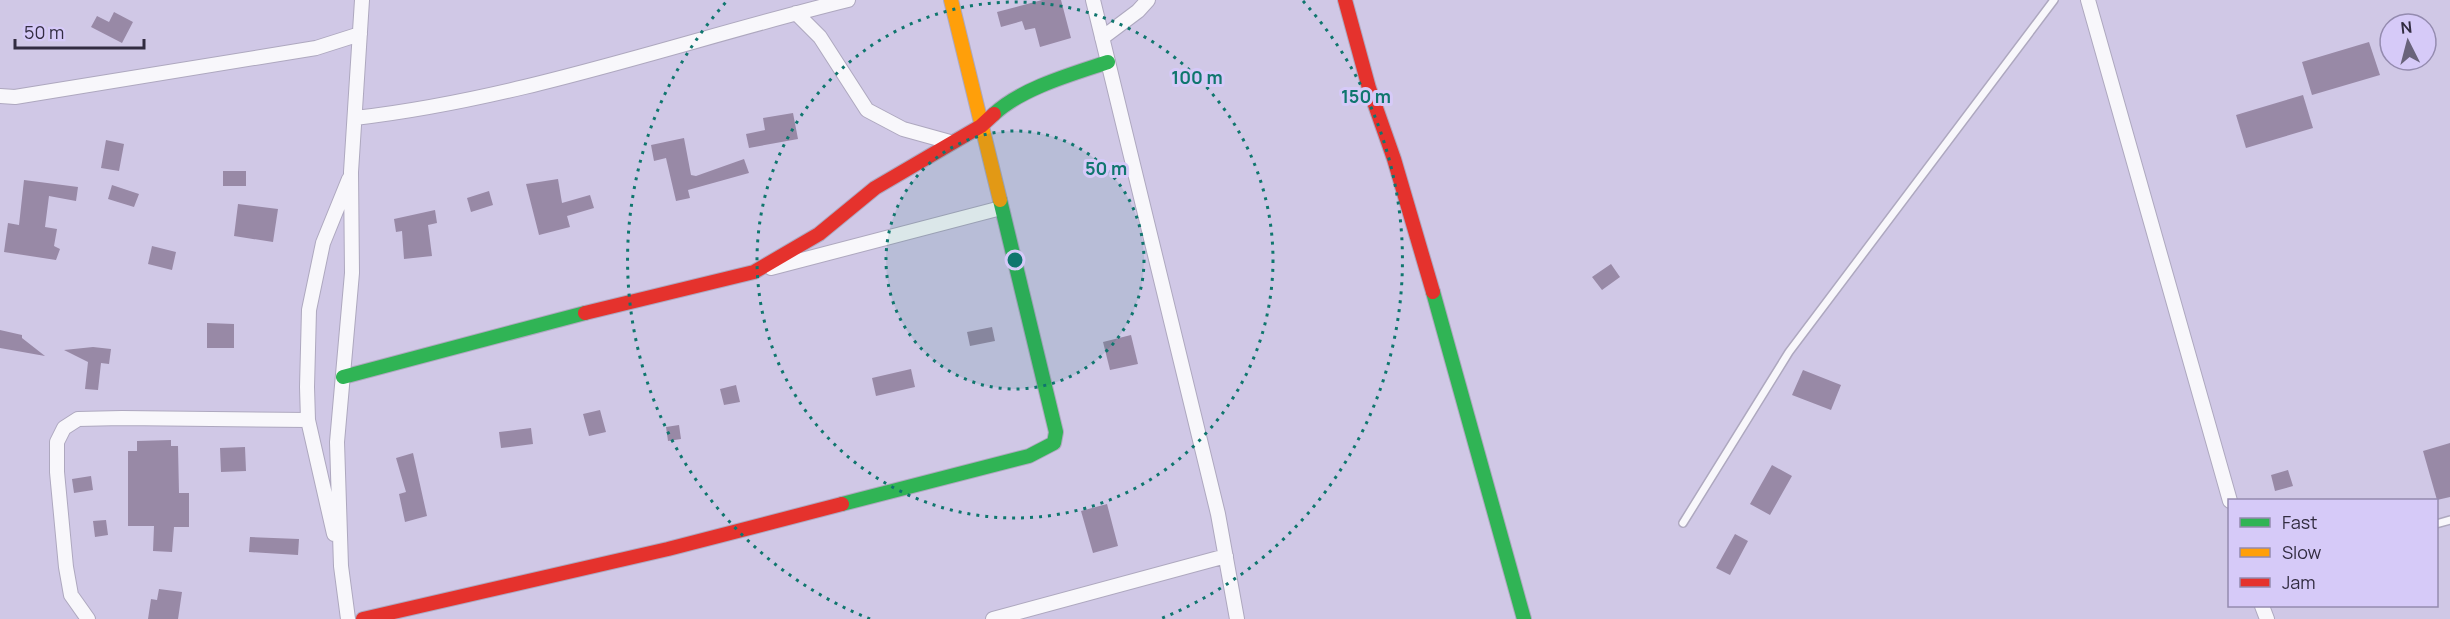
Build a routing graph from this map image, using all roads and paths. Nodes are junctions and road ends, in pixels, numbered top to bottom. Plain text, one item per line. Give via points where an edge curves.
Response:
1 (362, 0) edge
2 (849, 0) edge
3 (951, 0) edge
4 (1093, 0) edge
5 (1148, 0) edge
6 (1345, 0) edge
7 (2054, 0) edge
8 (2088, 0) edge
9 (796, 13) junction
10 (360, 34) junction
11 (1102, 38) junction
12 (1108, 62) junction
13 (0, 96) edge
14 (355, 118) junction
15 (981, 126) junction
16 (950, 142) junction
17 (351, 172) junction
18 (1001, 208) junction
19 (754, 272) junction
20 (343, 378) junction
21 (308, 420) junction
22 (2228, 499) edge
23 (1683, 523) dead end
24 (1226, 556) junction
25 (341, 566) junction
26 (88, 619) edge
27 (348, 619) edge
28 (363, 619) edge
29 (993, 619) edge
30 (1237, 619) edge
31 (1524, 619) edge

1 - 10 street
2 - 9 street
3 - 15 street
4 - 11 street
5 - 11 street
6 - 31 street
7 - 23 lane via 1789,352
8 - 22 street
9 - 14 street via 560,77 409,112
9 - 16 street via 820,37 867,110 903,129
10 - 13 street via 316,48 15,97
10 - 14 street
11 - 12 street
12 - 15 street via 1005,104
12 - 24 street
14 - 17 street
15 - 16 street
15 - 18 street
16 - 19 street via 875,188 819,234
17 - 20 street via 352,273
17 - 21 street via 323,243 309,310
18 - 19 street
18 - 28 street via 1056,432 1051,446 1029,456 668,549
19 - 20 street
20 - 25 street via 337,442
21 - 25 street
21 - 26 street via 78,419 64,428 57,442 57,472 66,567 71,595
24 - 29 street
24 - 30 street
25 - 27 street

